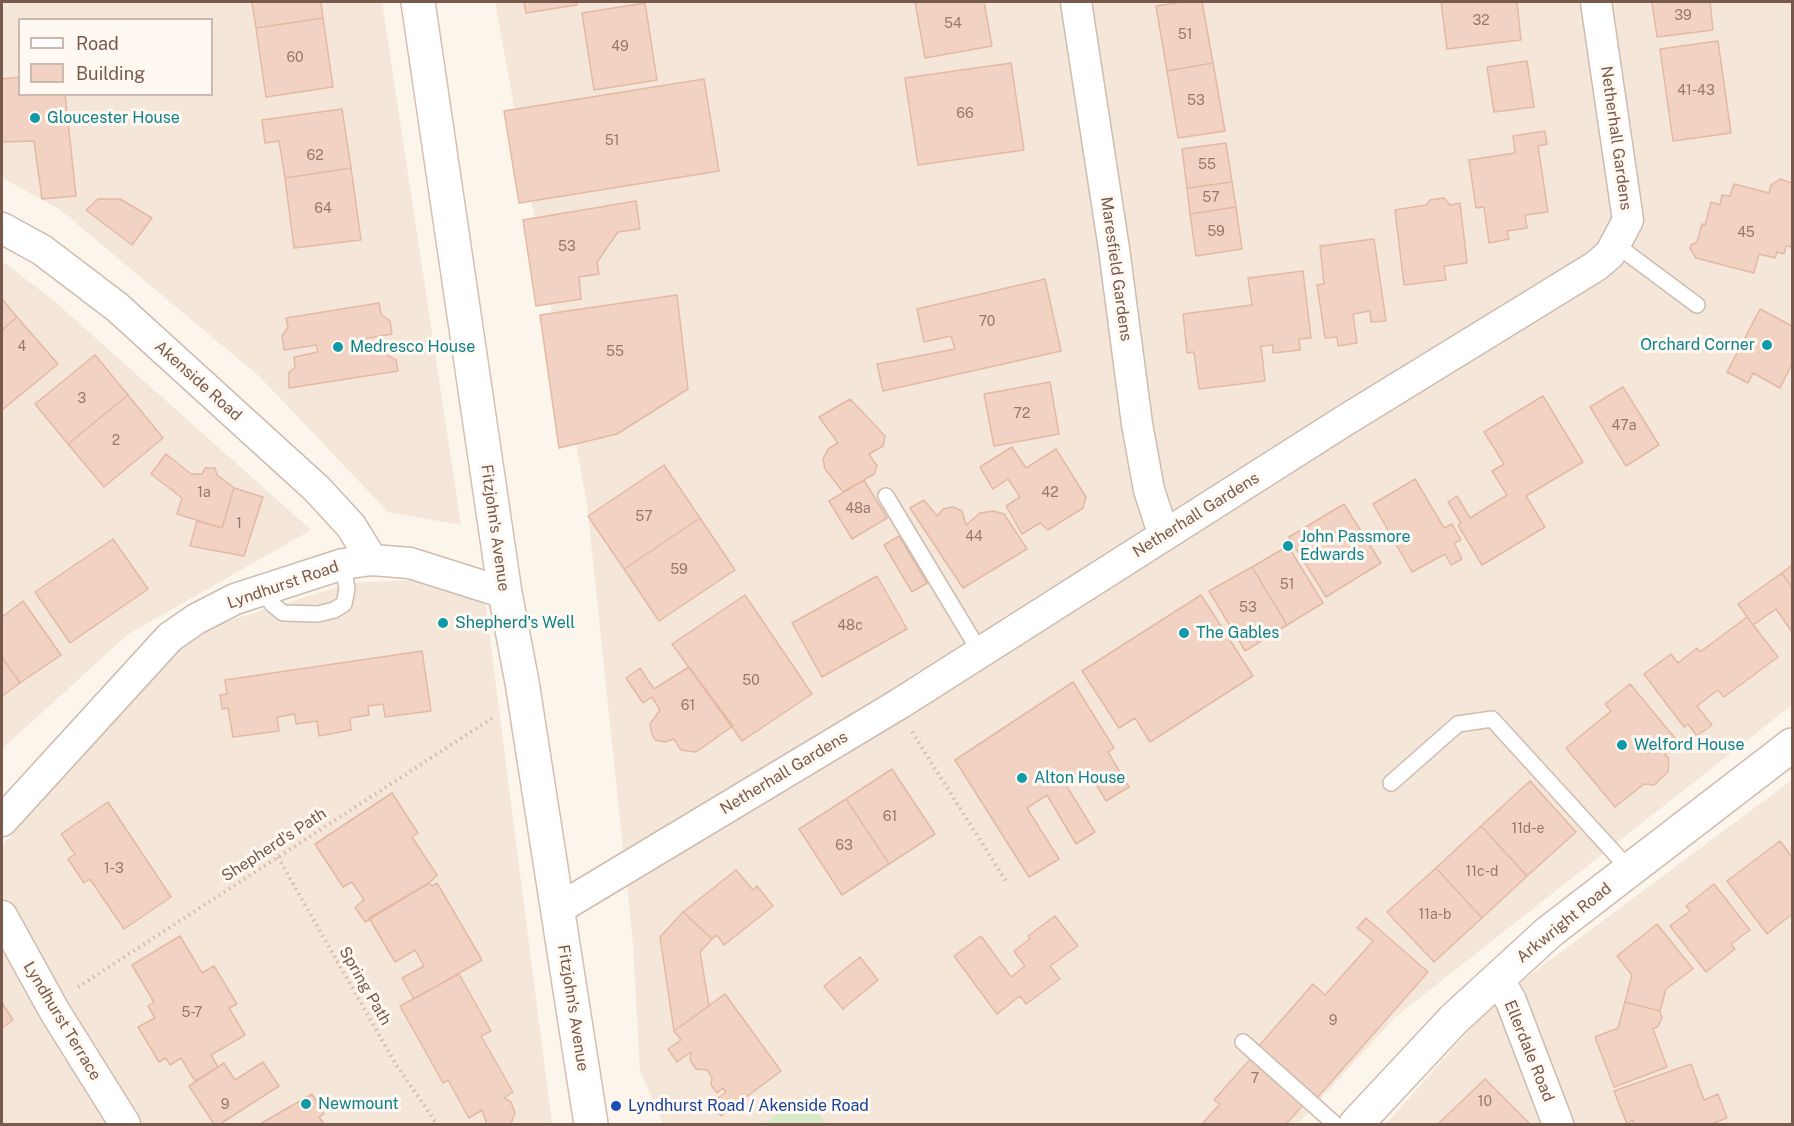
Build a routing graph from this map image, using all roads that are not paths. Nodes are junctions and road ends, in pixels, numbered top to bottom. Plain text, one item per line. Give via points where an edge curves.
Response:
1 (418, 2) edge
2 (1076, 2) edge
3 (1596, 2) edge
4 (2, 228) edge
5 (1615, 244) junction
6 (1697, 305) dead end
7 (886, 496) dead end
8 (1164, 536) junction
9 (357, 562) junction
10 (263, 591) junction
11 (505, 593) junction
12 (980, 652) junction
13 (1792, 745) edge
14 (1391, 783) dead end
15 (2, 821) edge
16 (1630, 870) junction
17 (558, 909) junction
18 (2, 916) edge
19 (1498, 978) junction
20 (1244, 1042) dead end
21 (125, 1125) edge
22 (591, 1125) edge
23 (1335, 1125) edge
24 (1356, 1125) edge
25 (1558, 1125) edge

1 - 11 main road, Fitzjohn's Avenue
2 - 8 street, Maresfield Gardens via 1137,424 1149,490
3 - 5 street, Netherhall Gardens via 1628,220
4 - 9 street, Akenside Road via 42,250 117,307 317,489 351,526
5 - 6 lane
5 - 8 street, Netherhall Gardens via 1596,266
7 - 12 lane
8 - 12 street, Netherhall Gardens
9 - 10 street, Lyndhurst Road
9 - 10 lane via 344,604 318,615 283,613
9 - 11 street, Lyndhurst Road via 410,563
10 - 15 street, Lyndhurst Road via 225,604 170,637
11 - 17 main road, Fitzjohn's Avenue
12 - 17 street, Netherhall Gardens
13 - 16 main road, Arkwright Road
14 - 16 lane via 1458,724 1492,719
16 - 19 main road, Arkwright Road via 1549,932
17 - 22 main road, Fitzjohn's Avenue
18 - 21 street, Lyndhurst Terrace
19 - 24 main road, Arkwright Road via 1454,1019
19 - 25 street, Ellerdale Road via 1511,1001
20 - 23 lane

